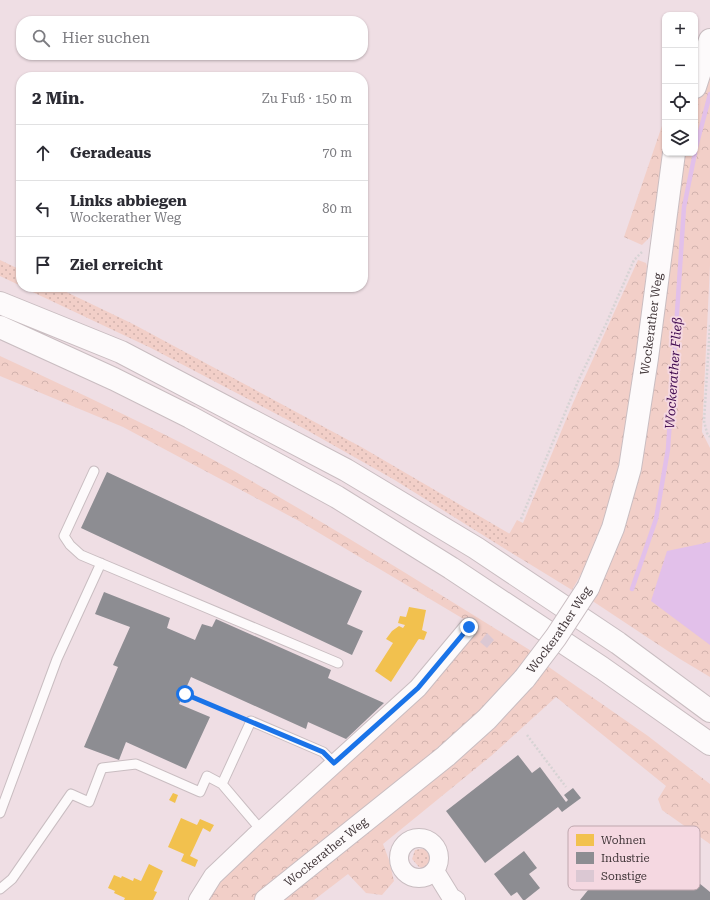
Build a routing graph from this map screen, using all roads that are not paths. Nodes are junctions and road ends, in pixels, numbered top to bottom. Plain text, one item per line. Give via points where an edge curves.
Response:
1 (710, 40) edge
2 (696, 84) edge
3 (674, 156) edge
4 (0, 303) edge
5 (0, 327) edge
6 (94, 472) dead end
7 (101, 563) junction
8 (469, 627) dead end
9 (338, 663) dead end
10 (710, 711) edge
11 (710, 744) edge
12 (334, 763) junction
13 (222, 784) junction
14 (0, 813) edge
15 (261, 830) junction
16 (435, 871) dead end
17 (0, 889) edge
18 (198, 900) edge
19 (266, 900) edge
20 (456, 900) edge

1 - 2 main road
3 - 19 main road, Wockerather Weg, bridge via 630,468 613,528 588,588 525,678 487,718 446,756
4 - 10 main road via 120,352 346,470 476,548 618,643
5 - 11 main road via 190,417 337,497 451,568 602,668
6 - 7 lane via 64,536 81,554
7 - 9 lane
7 - 14 lane via 57,659
8 - 12 street via 418,688
12 - 13 lane via 323,752 251,721
12 - 15 street
13 - 15 lane
13 - 17 lane via 207,776 200,792 136,764 102,768 89,802 72,794 12,879
15 - 18 street via 213,876
16 - 20 street via 451,897

